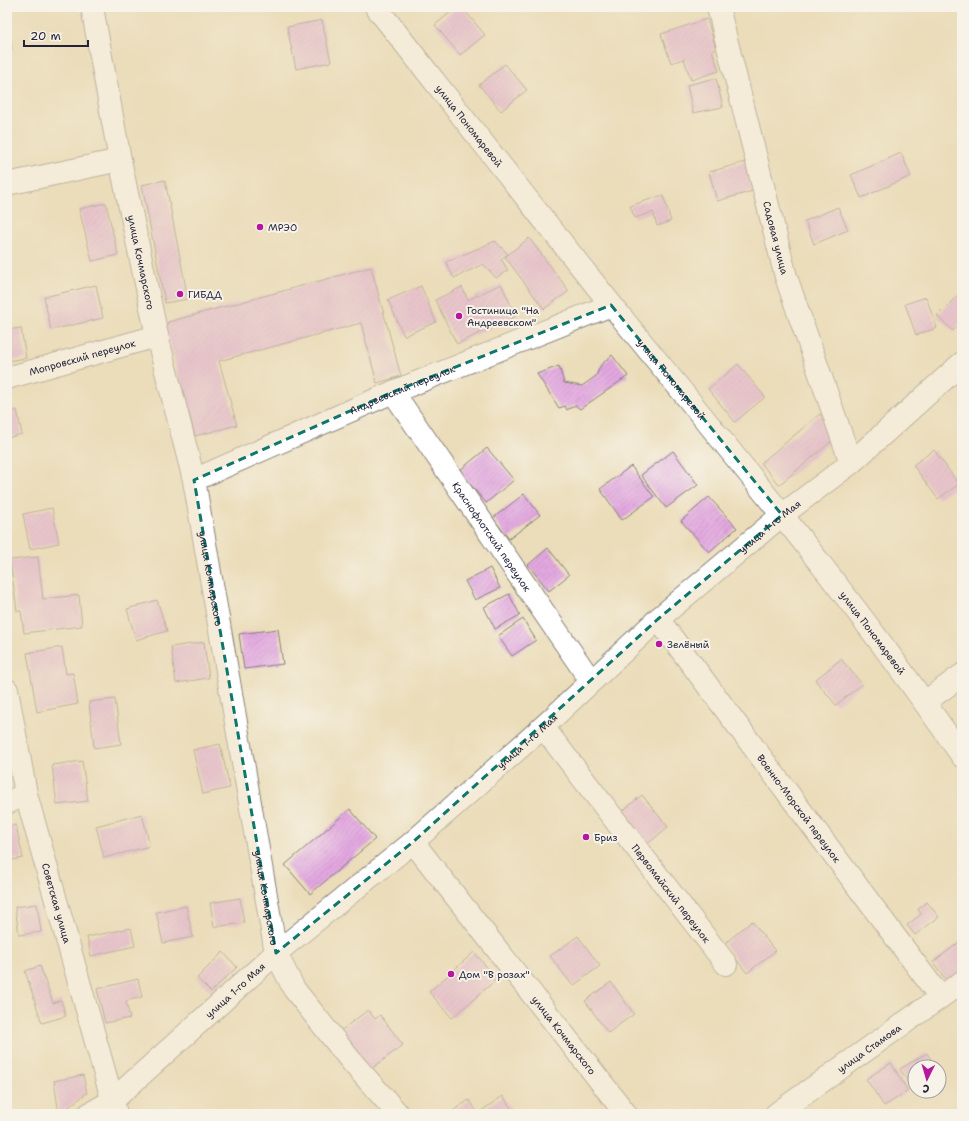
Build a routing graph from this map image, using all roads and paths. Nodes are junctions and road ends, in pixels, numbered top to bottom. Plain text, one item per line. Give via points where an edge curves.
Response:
1 (92, 7) edge
2 (376, 7) edge
3 (718, 7) edge
4 (120, 160) junction
5 (7, 184) edge
6 (611, 305) junction
7 (157, 336) junction
8 (962, 363) edge
9 (7, 378) edge
10 (393, 392) junction
11 (850, 463) junction
12 (194, 480) junction
13 (782, 515) junction
14 (658, 620) junction
15 (962, 674) edge
16 (591, 681) junction
17 (7, 690) edge
18 (925, 702) junction
19 (543, 727) junction
20 (962, 756) edge
21 (26, 794) junction
22 (7, 803) edge
23 (413, 842) junction
24 (276, 953) junction
25 (726, 964) dead end
26 (962, 982) edge
27 (940, 997) junction
28 (114, 1108) edge
29 (89, 1114) edge
30 (398, 1114) edge
31 (626, 1114) edge
32 (776, 1114) edge

1 - 4 street, улица Кочмарского
2 - 6 street, улица Пономаревой
3 - 11 street, Садовая улица via 786,277
4 - 5 street
4 - 7 street, улица Кочмарского
6 - 10 street, Андреевский переулок
6 - 13 street, улица Пономаревой
7 - 9 street, Мопровский переулок
7 - 12 street, улица Кочмарского
8 - 11 street, улица 1-го Мая
10 - 12 street, Андреевский переулок
10 - 16 street, Краснофлотский переулок
11 - 13 street, улица 1-го Мая
12 - 24 street, улица Кочмарского
13 - 14 street, улица 1-го Мая
13 - 18 street, улица Пономаревой
14 - 16 street, улица 1-го Мая
14 - 27 street, Военно-Морской переулок
15 - 18 street
16 - 19 street, улица 1-го Мая
17 - 21 street, Советская улица
18 - 20 street, улица Пономаревой
19 - 23 street, улица 1-го Мая
19 - 25 street, Первомайский переулок
21 - 22 street
21 - 28 street, Советская улица
23 - 24 street, улица 1-го Мая
23 - 31 street, улица Кочмарского
24 - 28 street, улица 1-го Мая
24 - 30 street, улица Кочмарского via 294,989 352,1062
26 - 27 street, улица Стамова
27 - 32 street, улица Стамова
28 - 29 street, улица 1-го Мая

